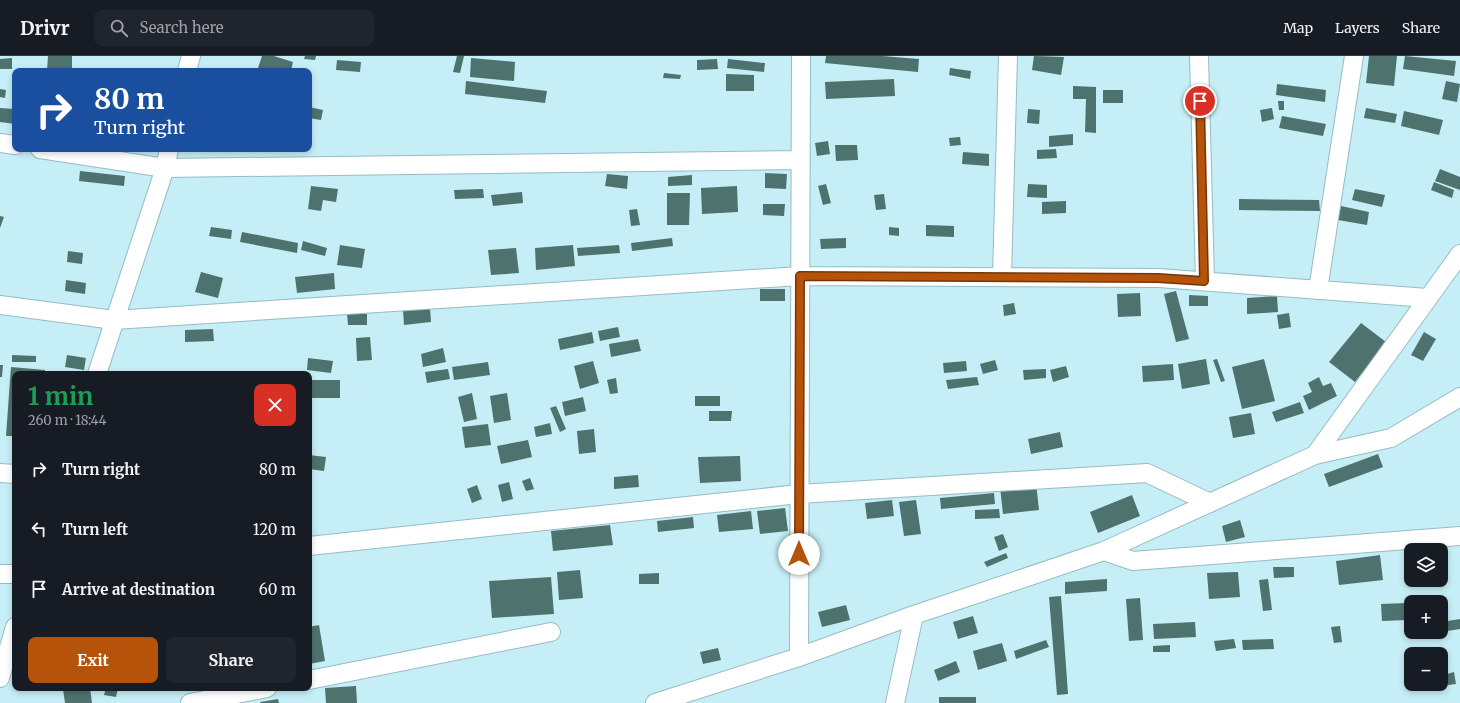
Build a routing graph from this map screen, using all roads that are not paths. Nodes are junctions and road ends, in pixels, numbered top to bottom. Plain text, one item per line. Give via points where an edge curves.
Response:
1 (191, 56) edge
2 (800, 56) edge
3 (1008, 56) edge
4 (1199, 56) edge
5 (1354, 56) edge
6 (188, 68) edge
7 (0, 143) edge
8 (12, 145) edge
9 (60, 152) edge
10 (168, 152) edge
11 (800, 160) junction
12 (165, 168) junction
13 (1460, 254) edge
14 (800, 276) junction
15 (1002, 277) junction
16 (1204, 281) junction
17 (1318, 290) junction
18 (1428, 298) junction
19 (0, 306) edge
20 (114, 320) junction
21 (98, 371) edge
22 (1460, 398) edge
23 (1315, 455) junction
24 (0, 473) edge
25 (12, 474) edge
26 (799, 494) junction
27 (1210, 503) junction
28 (1460, 536) edge
29 (312, 546) edge
30 (1104, 551) junction
31 (0, 574) edge
32 (12, 574) edge
33 (914, 615) junction
34 (551, 632) dead end
35 (12, 637) edge
36 (799, 657) junction
37 (0, 678) edge
38 (312, 679) edge
39 (252, 691) edge
40 (190, 703) edge
41 (655, 703) edge
42 (895, 703) edge

1 - 6 street
2 - 11 street
3 - 15 street
4 - 16 street
5 - 17 street
7 - 8 street
9 - 12 street
10 - 12 street
11 - 12 street
11 - 14 street
12 - 20 street
13 - 18 street
14 - 15 street
14 - 20 street
14 - 26 street
15 - 16 street via 1158,278
16 - 17 street
17 - 18 street
18 - 23 street
19 - 20 street
20 - 21 street
22 - 23 street via 1391,438
23 - 27 street
24 - 25 street
26 - 27 street via 1147,473
26 - 29 street
26 - 36 street
27 - 30 street
28 - 30 street via 1133,561
30 - 33 street
31 - 32 street
33 - 36 street
33 - 42 street
34 - 38 street
35 - 37 street
36 - 41 street
39 - 40 street

